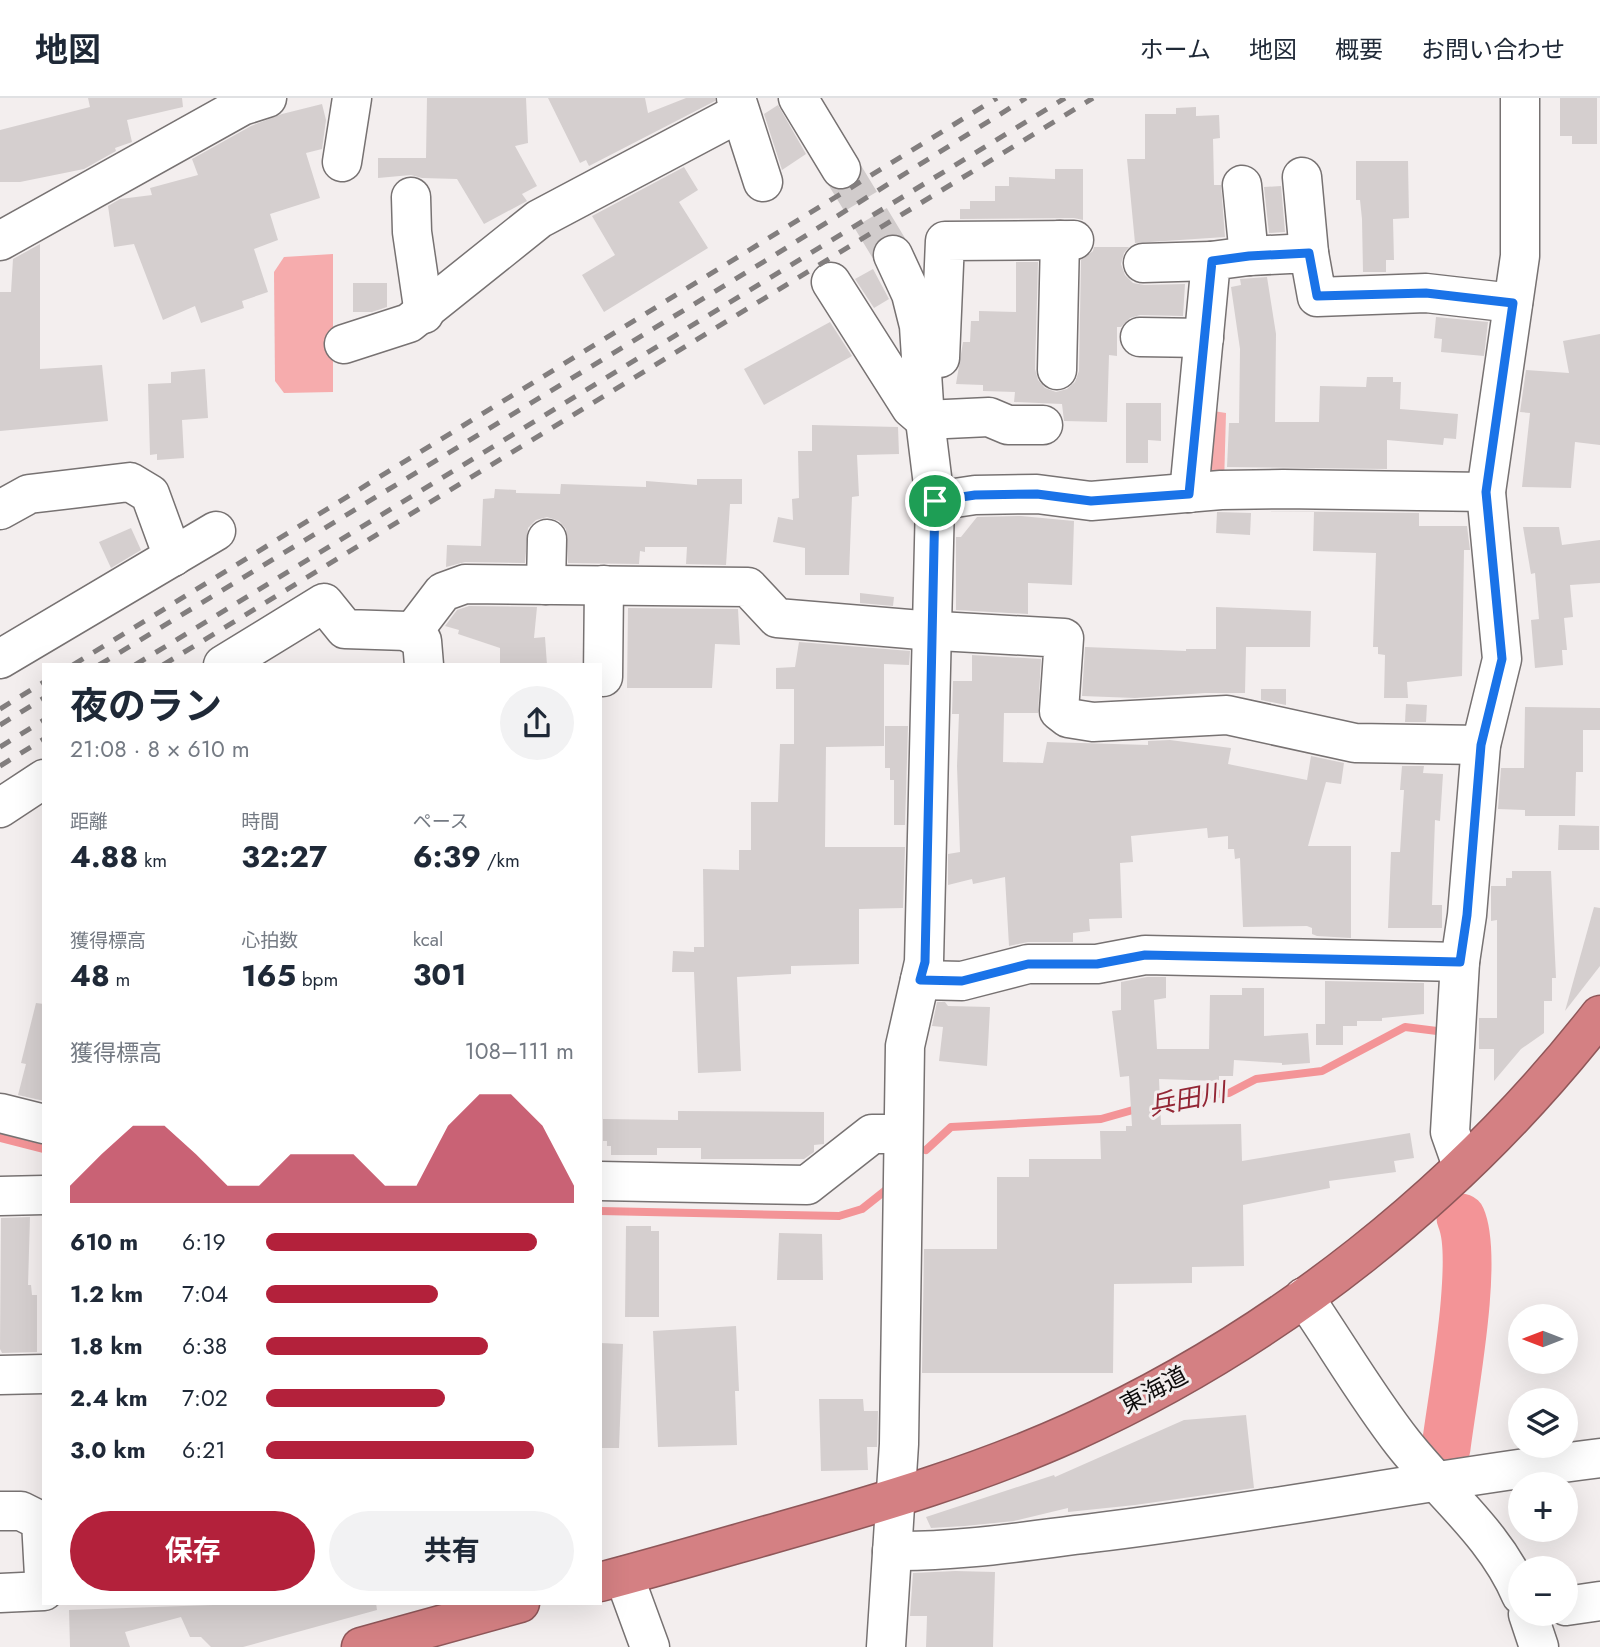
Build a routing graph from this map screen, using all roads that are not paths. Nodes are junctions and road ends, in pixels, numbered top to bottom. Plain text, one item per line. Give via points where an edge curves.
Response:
1 (267, 98) edge
2 (352, 98) edge
3 (798, 98) edge
4 (1520, 98) edge
5 (737, 105) edge
6 (342, 162) dead end
7 (841, 169) tunnel mouth
8 (1302, 177) dead end
9 (763, 182) dead end
10 (1242, 185) dead end
11 (411, 197) dead end
12 (0, 241) edge
13 (1309, 253) junction
14 (1249, 256) junction
15 (902, 259) tunnel mouth
16 (1212, 261) junction
17 (1143, 262) dead end
18 (831, 282) dead end
19 (1513, 303) junction
20 (424, 314) junction
21 (1140, 337) dead end
22 (1204, 338) junction
23 (344, 344) dead end
24 (1057, 370) dead end
25 (932, 407) junction
26 (1042, 425) dead end
27 (1486, 492) junction
28 (1189, 494) junction
29 (935, 501) junction
30 (0, 510) edge
31 (216, 531) dead end
32 (547, 539) dead end
33 (173, 557) junction
34 (546, 585) junction
35 (604, 585) junction
36 (933, 631) junction
37 (417, 650) edge
38 (0, 659) edge
39 (226, 663) edge
40 (603, 677) dead end
41 (1481, 745) junction
42 (42, 780) edge
43 (0, 808) edge
44 (1460, 962) junction
45 (920, 980) junction
46 (1600, 1015) edge
47 (0, 1113) edge
48 (42, 1124) edge
49 (903, 1134) junction
50 (1462, 1166) junction
51 (602, 1181) edge
52 (42, 1195) edge
53 (0, 1196) edge
54 (1304, 1297) junction
55 (42, 1374) edge
56 (0, 1375) edge
57 (1600, 1458) edge
58 (1438, 1482) junction
59 (895, 1499) junction
60 (0, 1511) edge
61 (42, 1539) edge
62 (892, 1551) junction
63 (1508, 1568) edge
64 (612, 1579) edge
65 (42, 1591) edge
66 (0, 1593) edge
67 (1600, 1601) edge
68 (1578, 1604) edge
69 (513, 1605) edge
70 (1532, 1626) edge
71 (361, 1647) edge
72 (650, 1647) edge
73 (886, 1647) edge
74 (1539, 1647) edge

1 - 12 street via 242,106
2 - 6 street
3 - 7 street
4 - 19 street via 1520,256
5 - 9 street
5 - 20 street via 539,219
8 - 13 street
10 - 14 street
11 - 20 street
13 - 14 street
13 - 19 street via 1317,296 1426,293
14 - 16 street
15 - 25 street
16 - 17 street
16 - 22 street
18 - 25 street via 911,408
19 - 27 street
20 - 23 street
21 - 22 street
22 - 28 street
24 - 25 street via 1067,240 945,241
25 - 26 street via 1008,425
25 - 29 street
27 - 28 street via 1283,489
27 - 41 street via 1502,659
28 - 29 street via 1091,501 1037,494 975,495
29 - 36 street
30 - 33 street via 29,494 130,482 150,494
31 - 33 street
32 - 34 street
33 - 38 street
34 - 35 street
34 - 37 street via 465,584 443,592
35 - 36 street via 748,586 777,618
35 - 40 street
36 - 41 street via 1064,638 1059,710 1068,718 1093,722 1227,715 1355,743
36 - 45 street via 925,962
37 - 39 street via 407,631 345,629 324,603
41 - 44 street
42 - 43 street
44 - 45 street via 1145,955 1097,964 1028,964 962,981
44 - 50 street via 1450,1132
45 - 49 street via 905,1046
46 - 50 highway, 東海道 via 1529,1099
47 - 48 street
49 - 51 street via 872,1134 807,1185
49 - 59 street
50 - 54 highway, 東海道 via 1399,1224
52 - 53 street
54 - 58 street via 1404,1443
54 - 59 highway, 東海道 via 1153,1392 1071,1433
55 - 56 street
57 - 58 street
58 - 62 street via 1185,1522 936,1552
58 - 63 street
59 - 62 street
59 - 64 highway, 東海道
60 - 61 street via 21,1511 41,1521
62 - 73 street
64 - 72 street
65 - 66 street
67 - 68 street
69 - 71 highway
70 - 74 street

